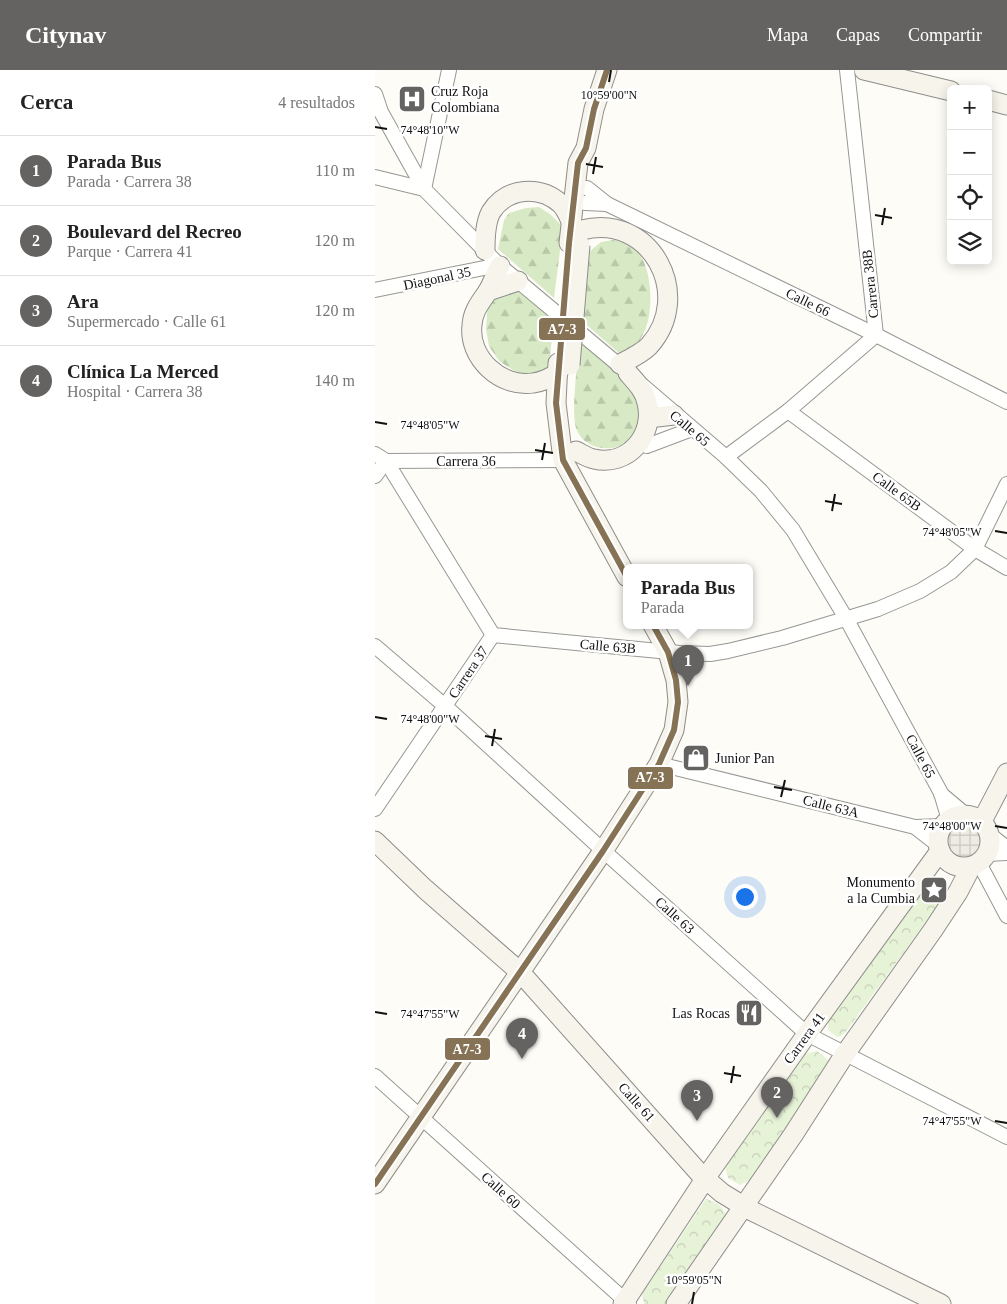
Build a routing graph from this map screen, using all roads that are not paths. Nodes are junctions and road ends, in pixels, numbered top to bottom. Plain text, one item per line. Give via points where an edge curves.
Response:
1 (449, 70) edge
2 (607, 70) edge
3 (847, 70) edge
4 (864, 70) edge
5 (947, 90) edge
6 (375, 94) edge
7 (992, 101) edge
8 (1007, 105) edge
9 (378, 109) edge
10 (586, 148) junction
11 (375, 177) edge
12 (424, 189) junction
13 (586, 195) junction
14 (575, 234) junction
15 (485, 250) junction
16 (499, 266) junction
17 (518, 280) junction
18 (375, 290) edge
19 (488, 291) junction
20 (876, 335) junction
21 (562, 367) junction
22 (624, 369) junction
23 (1007, 402) edge
24 (788, 411) junction
25 (674, 415) junction
26 (649, 418) junction
27 (692, 429) junction
28 (647, 446) dead end
29 (570, 456) junction
30 (726, 457) junction
31 (381, 458) edge
32 (375, 476) edge
33 (1007, 484) edge
34 (975, 549) junction
35 (1007, 568) edge
36 (623, 570) edge
37 (847, 620) junction
38 (655, 629) edge
39 (493, 635) junction
40 (375, 646) edge
41 (667, 652) junction
42 (445, 706) junction
43 (659, 764) junction
44 (1007, 773) edge
45 (375, 809) edge
46 (966, 823) junction
47 (915, 827) junction
48 (375, 841) edge
49 (939, 848) junction
50 (1007, 848) edge
51 (603, 851) junction
52 (1007, 853) edge
53 (979, 861) junction
54 (1007, 916) edge
55 (520, 972) junction
56 (807, 1034) junction
57 (845, 1054) junction
58 (375, 1076) edge
59 (420, 1118) junction
60 (1007, 1136) edge
61 (705, 1179) junction
62 (375, 1184) edge
63 (743, 1206) junction
64 (626, 1303) edge
65 (676, 1304) edge
66 (941, 1304) edge

1 - 12 street
2 - 10 street
3 - 20 street, Carrera 38B
4 - 5 street
6 - 9 street, Calle 65
7 - 8 street
9 - 12 street, Calle 65
10 - 13 street via 589,164
10 - 14 street via 578,163
11 - 12 street
12 - 15 street, Calle 65
13 - 14 street
13 - 20 street, Calle 66
14 - 15 street via 563,206 550,195 533,190 517,192 501,201 490,213
14 - 21 street, bridge
14 - 22 street via 595,226 628,233 653,254 662,268 667,284 665,318 648,346
15 - 16 street, Calle 65
16 - 17 street, Calle 65
16 - 18 street, Diagonal 35
16 - 19 street
17 - 19 street
17 - 22 street, Calle 65
19 - 21 street via 474,313 471,326 476,352 486,365 496,374 520,384 546,380
20 - 23 street, Calle 66
20 - 24 street, Carrera 38B
21 - 29 street
22 - 25 street, Calle 65
22 - 26 street via 647,401
24 - 30 street, Carrera 38B
24 - 34 street, Calle 65B
25 - 26 street
25 - 27 street, Calle 65
26 - 29 street via 642,440 625,455 603,460
27 - 28 street
27 - 30 street, Calle 65
29 - 31 street, Carrera 36
29 - 36 street via 581,492
30 - 37 street, Calle 65 via 761,491 793,530
31 - 32 street
31 - 39 street
33 - 34 street
34 - 35 street, Calle 65B
34 - 37 street, Calle 63B via 951,572 920,592
37 - 41 street, Calle 63B via 728,651 710,654
37 - 46 street, Calle 65 via 941,793
38 - 41 street
39 - 41 street, Calle 63B
39 - 42 street, Carrera 37
40 - 42 street, Calle 63
41 - 43 street via 676,680 678,702 674,730
42 - 45 street, Carrera 37
42 - 51 street, Calle 63
43 - 47 street, Calle 63A
43 - 51 street
44 - 46 street
46 - 47 street, Calle 63A
46 - 49 street via 938,838
46 - 50 street, Calle 65
46 - 53 street via 991,840
47 - 49 street, Calle 63A
48 - 55 street, Calle 61
49 - 53 street via 944,858 956,866
49 - 56 street, Carrera 41
51 - 55 street
51 - 56 street, Calle 63
52 - 53 street
53 - 54 street
53 - 57 street
55 - 59 street
55 - 61 street, Calle 61
56 - 57 street, Calle 63
56 - 61 street, Carrera 41
57 - 60 street, Calle 63
57 - 63 street
58 - 59 street, Calle 60
59 - 62 street
59 - 64 street, Calle 60
61 - 63 street, Calle 61
61 - 64 street, Carrera 41
63 - 65 street
63 - 66 street, Calle 61

